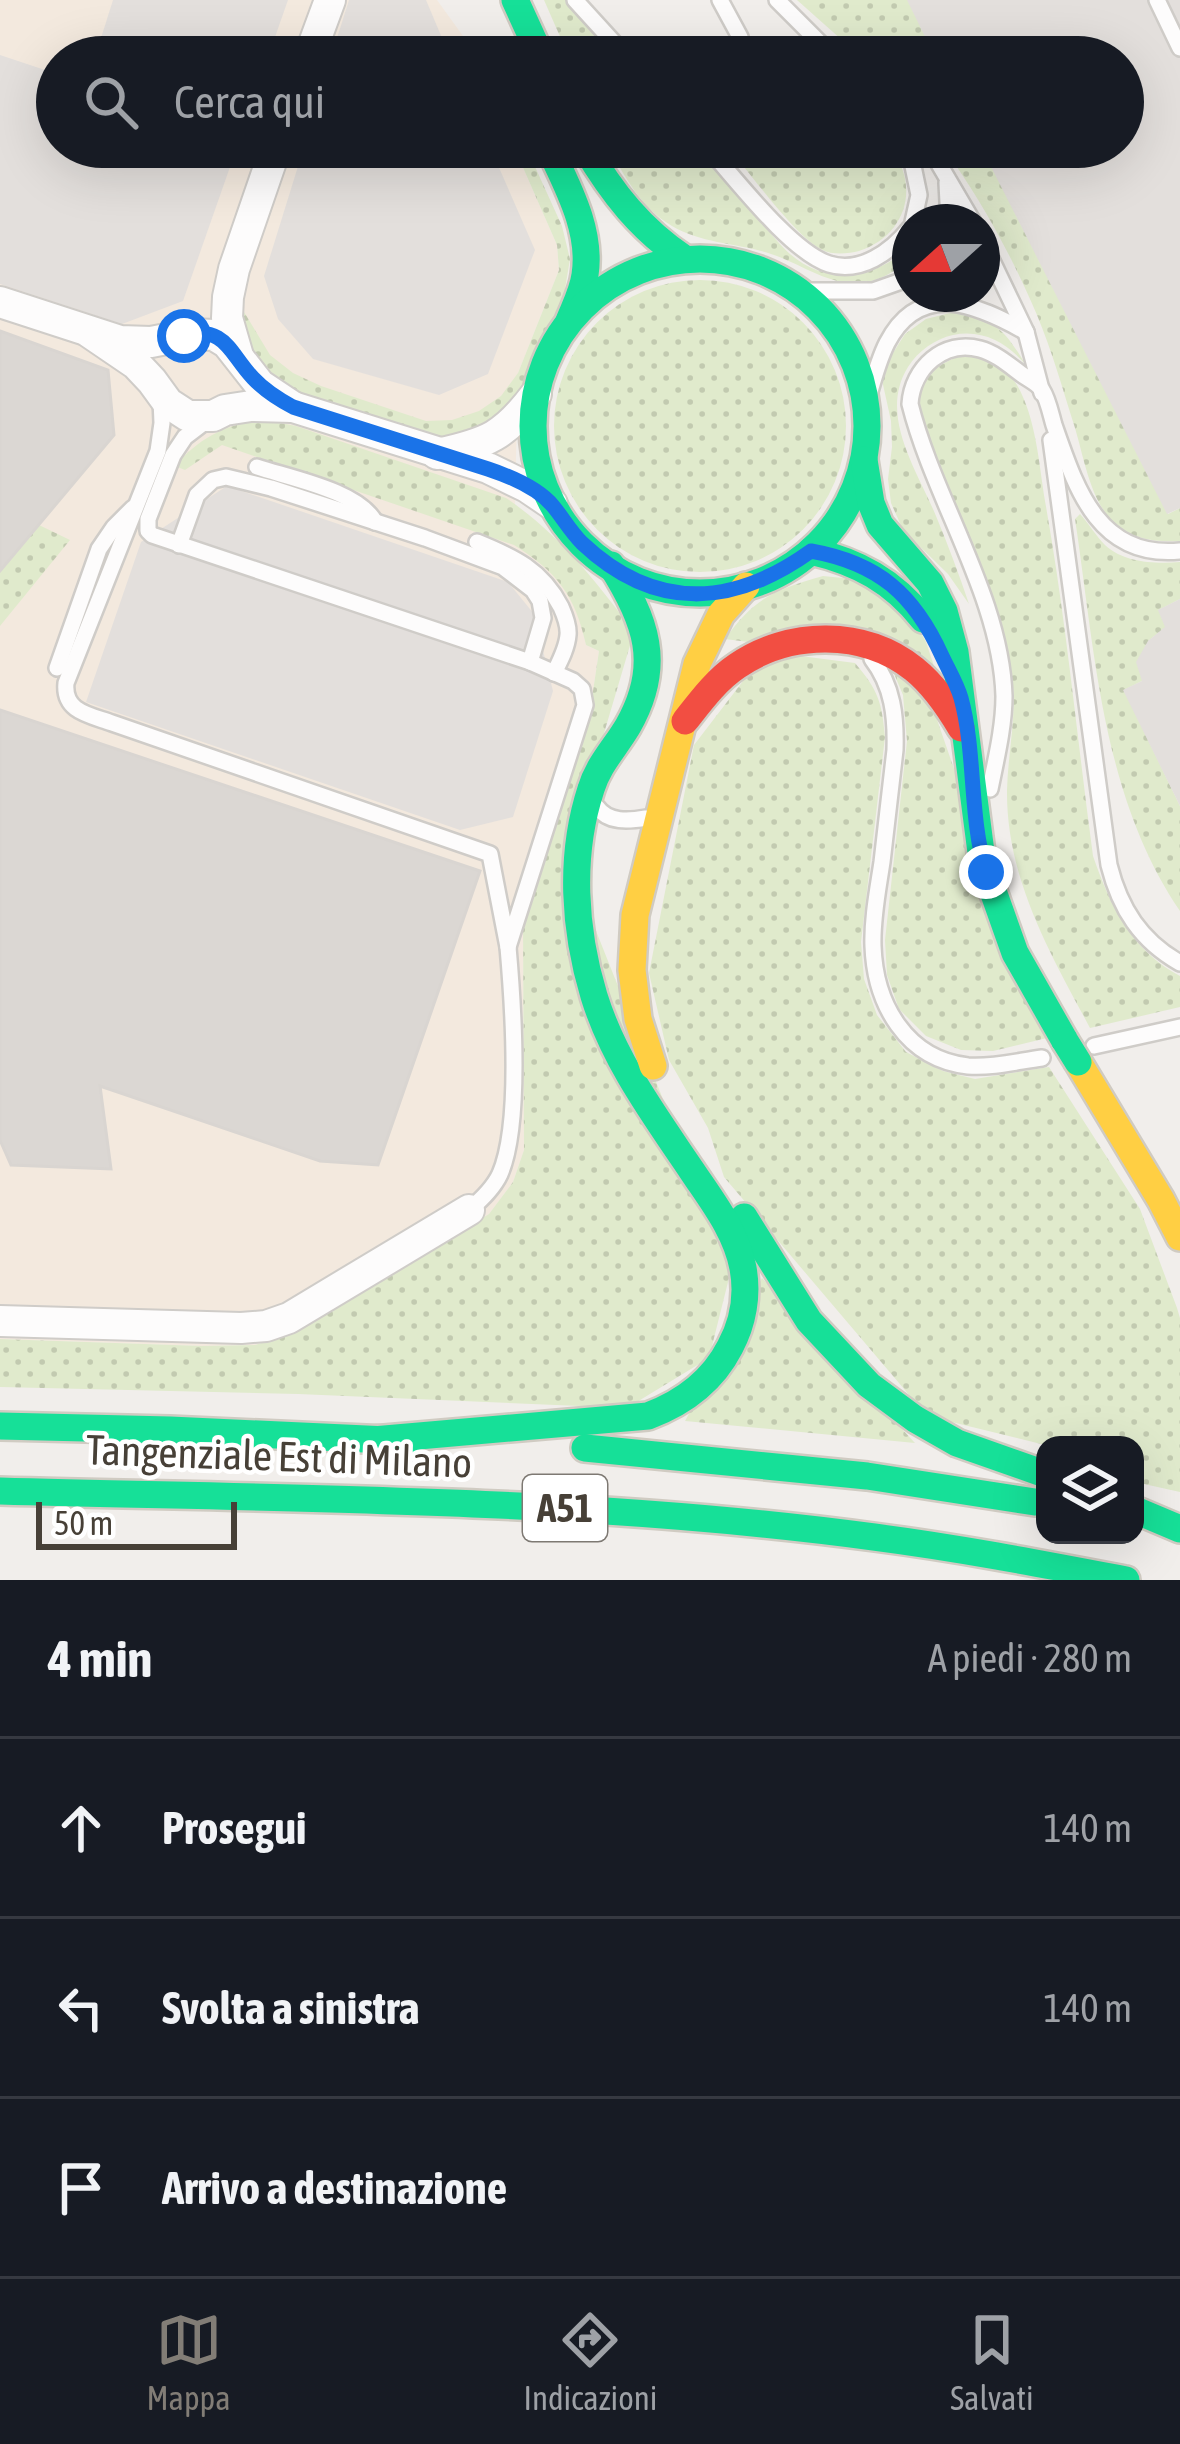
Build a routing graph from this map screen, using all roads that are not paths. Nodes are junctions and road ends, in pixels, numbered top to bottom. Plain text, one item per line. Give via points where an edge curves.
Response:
1 (330, 0) edge
2 (515, 0) edge
3 (575, 0) edge
4 (720, 0) edge
5 (777, 0) edge
6 (1157, 0) edge
7 (317, 36) edge
8 (531, 36) edge
9 (608, 36) edge
10 (739, 36) edge
11 (811, 36) edge
12 (1180, 48) edge
13 (269, 168) edge
14 (558, 168) edge
15 (597, 168) edge
16 (726, 168) edge
17 (914, 168) edge
18 (942, 168) edge
19 (943, 168) edge
20 (917, 204) edge
21 (949, 204) edge
22 (963, 204) edge
23 (892, 247) edge
24 (685, 259) junction
25 (234, 269) junction
26 (1000, 278) edge
27 (892, 284) edge
28 (799, 291) junction
29 (0, 302) edge
30 (568, 323) junction
31 (89, 332) junction
32 (1026, 332) junction
33 (184, 336) junction
34 (239, 360) junction
35 (1042, 389) junction
36 (161, 391) junction
37 (536, 394) junction
38 (866, 406) junction
39 (293, 407) junction
40 (219, 413) junction
41 (436, 454) junction
42 (864, 458) junction
43 (257, 467) dead end
44 (140, 501) junction
45 (552, 504) junction
46 (375, 522) junction
47 (477, 542) dead end
48 (179, 545) junction
49 (811, 551) junction
50 (1180, 551) edge
51 (611, 566) junction
52 (746, 586) junction
53 (852, 641) junction
54 (530, 662) junction
55 (57, 668) dead end
56 (554, 673) junction
57 (961, 697) junction
58 (680, 728) junction
59 (966, 736) junction
60 (588, 795) junction
61 (659, 816) junction
62 (980, 845) junction
63 (508, 946) junction
64 (1180, 963) edge
65 (1180, 1027) edge
66 (1070, 1052) junction
67 (469, 1210) joint
68 (1180, 1237) edge
69 (0, 1321) edge
70 (0, 1426) edge
71 (373, 1440) junction
72 (1036, 1471) edge
73 (0, 1491) edge
74 (1036, 1502) edge
75 (1144, 1514) edge
76 (1144, 1524) edge
77 (1180, 1530) edge
78 (1126, 1580) edge

1 - 7 street
2 - 8 main road
3 - 9 lane
4 - 10 lane
5 - 11 lane
6 - 12 lane
13 - 25 street
14 - 30 main road via 584,240 584,276
15 - 24 main road via 636,223
16 - 23 lane via 827,264 866,262
17 - 20 lane
18 - 21 lane
19 - 22 lane
24 - 28 main road via 738,263
24 - 30 main road via 613,283
25 - 33 street
25 - 34 street via 226,307
26 - 32 lane
27 - 28 lane
28 - 38 main road via 840,334
29 - 31 street
30 - 37 main road
31 - 33 street via 136,343
31 - 36 street
32 - 35 lane
32 - 38 lane via 966,304 910,313 880,356
33 - 34 street via 214,335
33 - 36 street via 163,356
34 - 39 street
34 - 40 street via 241,387
35 - 50 lane via 1096,520 1137,546
35 - 62 lane via 992,353 963,346 928,362 910,396 992,623 1002,676 1003,716
35 - 64 lane via 1109,865 1142,935
36 - 40 street via 178,411
36 - 44 lane via 161,438
37 - 41 street via 496,436
37 - 45 main road via 536,454
38 - 42 main road
39 - 40 street
39 - 41 street
40 - 48 lane via 173,454 148,519 152,535
41 - 45 street via 499,473
42 - 49 main road via 842,515
42 - 57 main road via 876,517 933,587 947,618
43 - 46 lane via 354,500
44 - 55 lane via 99,549
44 - 63 lane via 66,683 70,704 490,854
45 - 51 main road
46 - 48 lane via 226,477 197,495
46 - 54 lane via 490,561 524,581 543,617
47 - 56 lane via 529,566 554,595 569,632
48 - 54 lane
49 - 52 main road
49 - 57 main road via 855,563 905,596
51 - 52 main road via 686,595
51 - 60 main road via 635,603 650,661 639,707
52 - 58 main road via 708,638
53 - 58 main road via 807,639 762,650 733,668
53 - 59 main road via 911,666
53 - 66 lane via 882,674 896,722 873,944 889,1013 909,1040 968,1066
54 - 56 lane
56 - 63 lane via 579,684 585,705
57 - 59 main road
58 - 61 main road
59 - 62 main road
60 - 61 lane via 602,814 621,821
60 - 71 main road via 576,874 594,997 630,1078 733,1239 743,1269 741,1322 701,1387 649,1416
61 - 72 main road via 635,915 632,970 646,1047 680,1117 809,1321 853,1369 957,1444
62 - 66 main road via 1016,953
63 - 67 lane via 509,1136 494,1184
65 - 66 lane
66 - 68 main road
67 - 69 street via 266,1326
70 - 71 main road, Tangenziale Est di Milano / A51
71 - 74 main road, Tangenziale Est di Milano / A51 via 731,1460
73 - 78 main road, Tangenziale Est di Milano / A51 via 643,1514 870,1536
75 - 77 main road
76 - 77 main road

